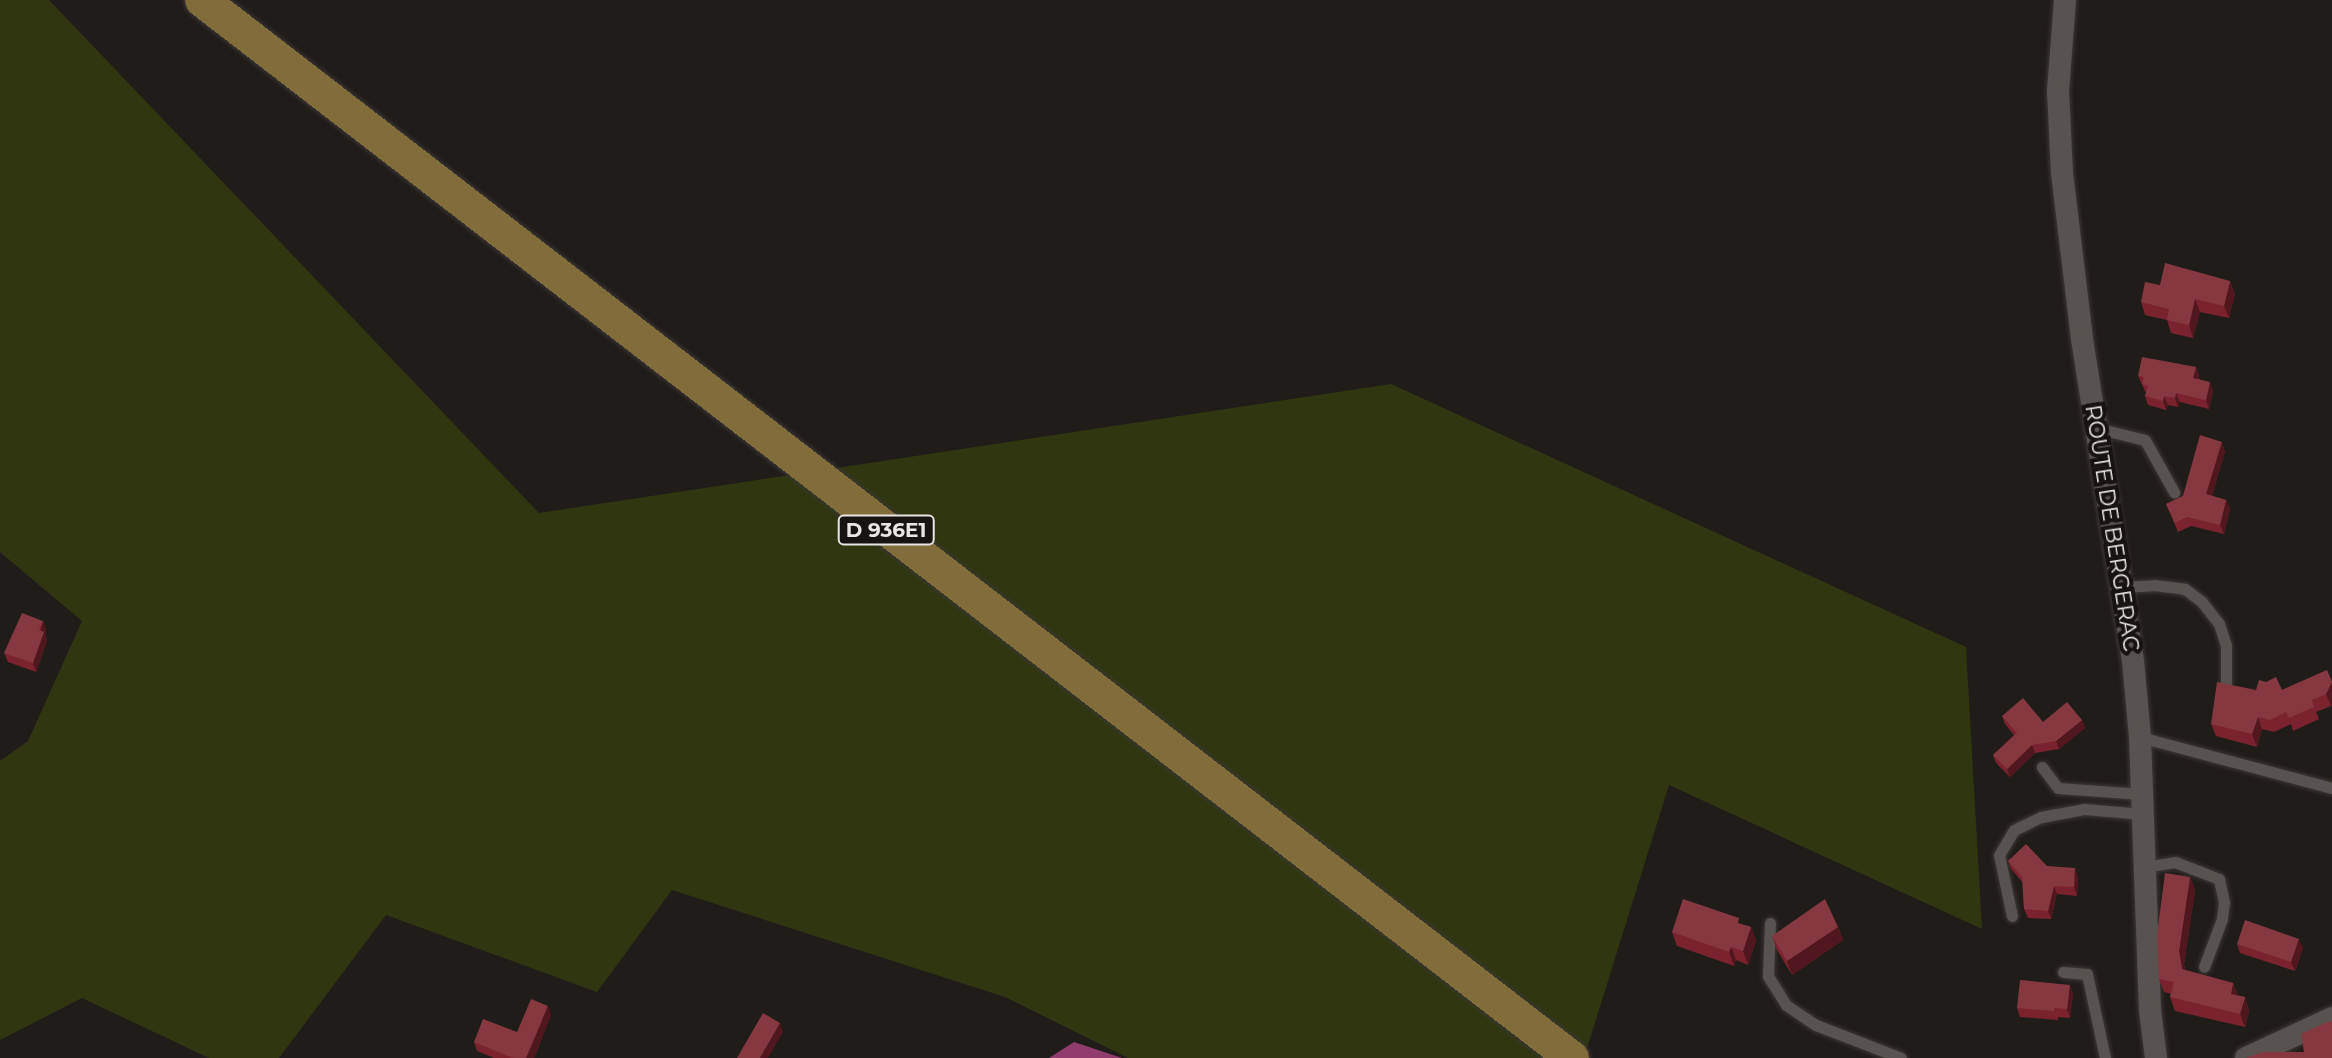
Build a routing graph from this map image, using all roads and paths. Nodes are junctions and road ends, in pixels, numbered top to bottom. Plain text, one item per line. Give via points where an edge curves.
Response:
1 (202, 0) edge
2 (2065, 0) edge
3 (2096, 427) junction
4 (2174, 492) dead end
5 (2121, 587) junction
6 (2226, 682) edge
7 (2140, 737) junction
8 (2042, 767) dead end
9 (2332, 788) edge
10 (2142, 804) junction
11 (2144, 867) junction
12 (2012, 916) dead end
13 (1770, 923) dead end
14 (2204, 967) dead end
15 (2063, 972) dead end
16 (2332, 1018) edge
17 (2254, 1056) edge
18 (1572, 1058) edge
19 (1901, 1058) edge
20 (2105, 1058) edge
21 (2156, 1058) edge

1 - 18 main road, D 936E1
2 - 3 street, ROUTE DE BERGERAC via 2058,91 2062,173
3 - 4 lane via 2145,440
3 - 5 street, ROUTE DE BERGERAC
5 - 6 lane via 2185,589 2202,602 2219,624 2226,645
5 - 7 street, ROUTE DE BERGERAC
7 - 9 lane
7 - 10 street, ROUTE DE BERGERAC
8 - 10 lane via 2058,788
10 - 11 street, ROUTE DE BERGERAC
10 - 12 lane via 2041,817 2014,830 1999,855
11 - 14 lane via 2175,862 2219,879 2222,919
11 - 21 street, ROUTE DE BERGERAC
13 - 19 lane via 1768,976 1786,1005 1816,1025
15 - 20 lane via 2087,974
16 - 17 street

